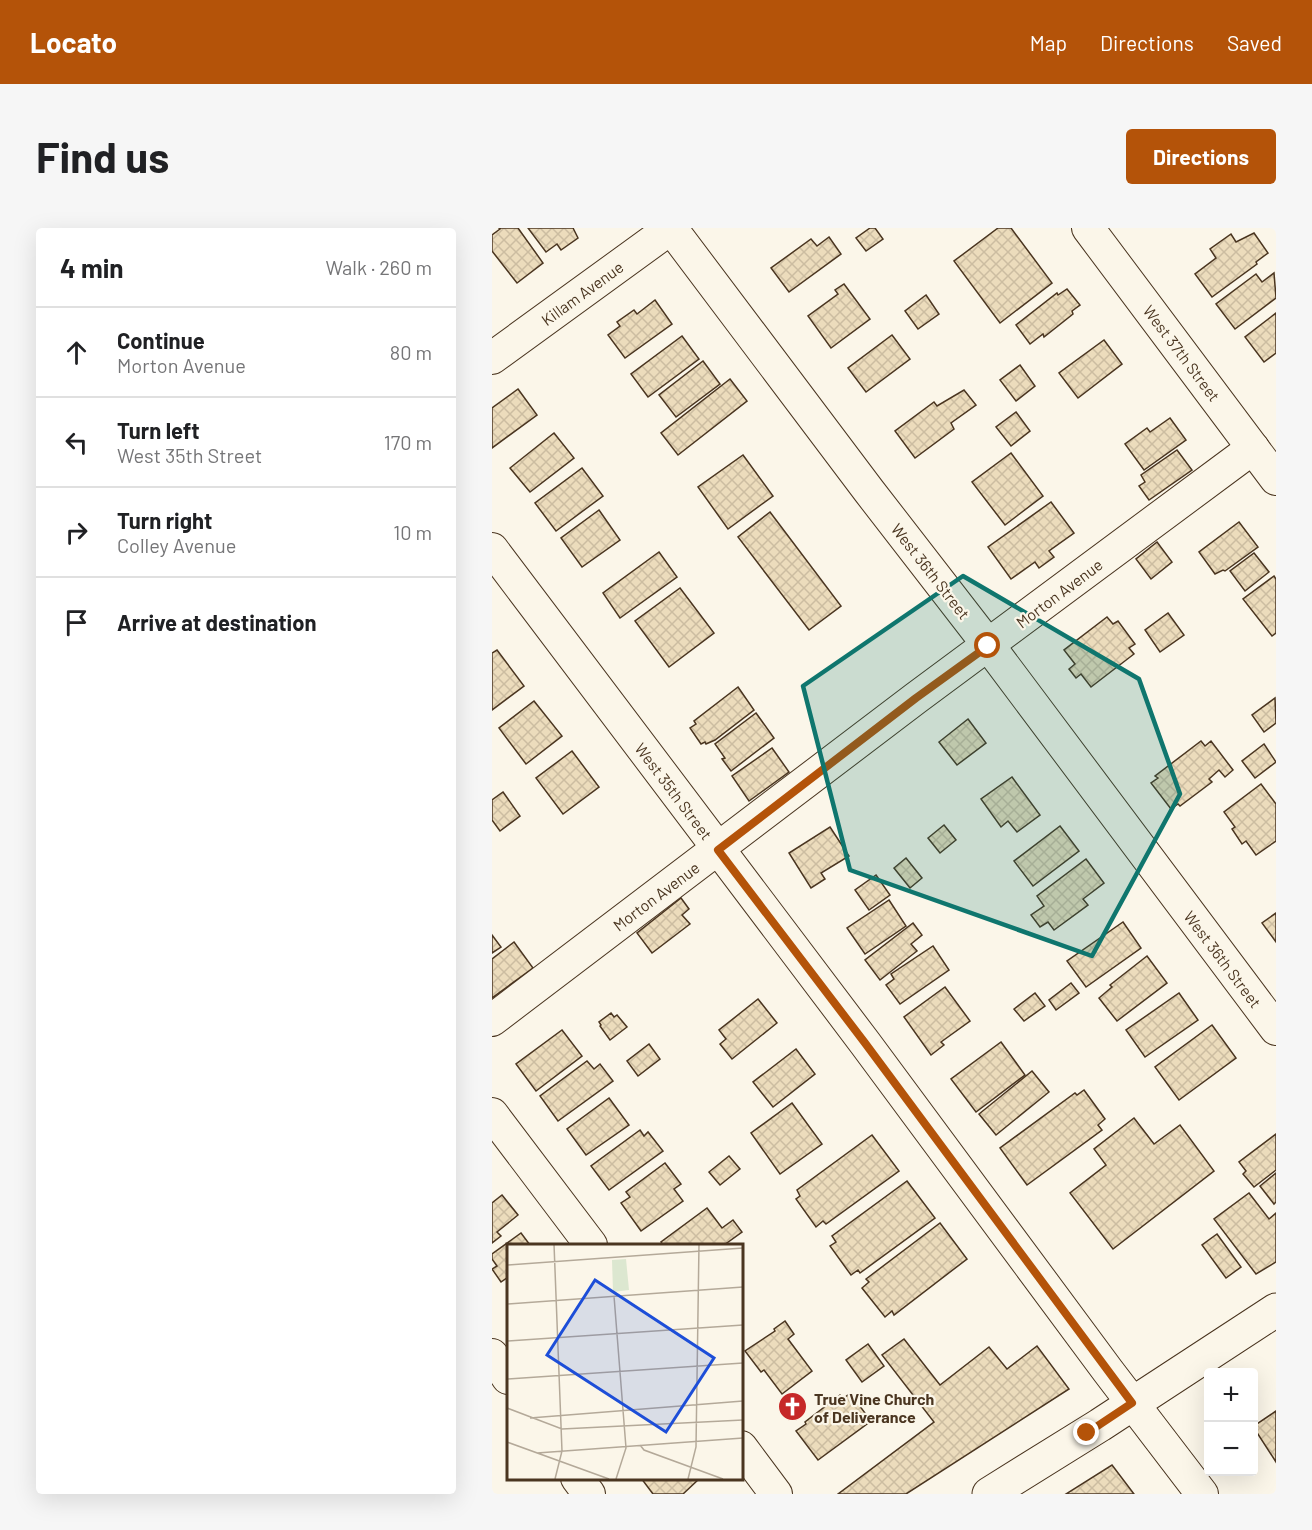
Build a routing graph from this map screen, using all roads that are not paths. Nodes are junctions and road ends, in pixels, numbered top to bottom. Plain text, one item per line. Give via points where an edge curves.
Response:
1 (671, 228) edge
2 (1088, 228) edge
3 (492, 358) edge
4 (1253, 448) junction
5 (1276, 479) edge
6 (492, 549) edge
7 (988, 646) junction
8 (718, 850) junction
9 (492, 1020) edge
10 (1276, 1029) edge
11 (492, 1114) edge
12 (590, 1244) edge
13 (1276, 1310) edge
14 (492, 1355) edge
15 (507, 1377) edge
16 (1132, 1403) junction
17 (742, 1448) edge
18 (578, 1479) edge
19 (589, 1494) edge
20 (776, 1494) edge
21 (989, 1494) edge
22 (1202, 1494) edge

1 - 3 street, Killam Avenue
1 - 7 street, West 36th Street
2 - 4 street, West 37th Street
4 - 5 street, West 37th Street
4 - 7 street, Morton Avenue
6 - 8 street, West 35th Street
7 - 8 street, Morton Avenue
7 - 10 street, West 36th Street
8 - 9 street, Morton Avenue
8 - 16 street, West 35th Street
11 - 12 street
13 - 16 main road
14 - 15 street
16 - 21 main road
16 - 22 street, West 35th Street
17 - 20 street
18 - 19 street

